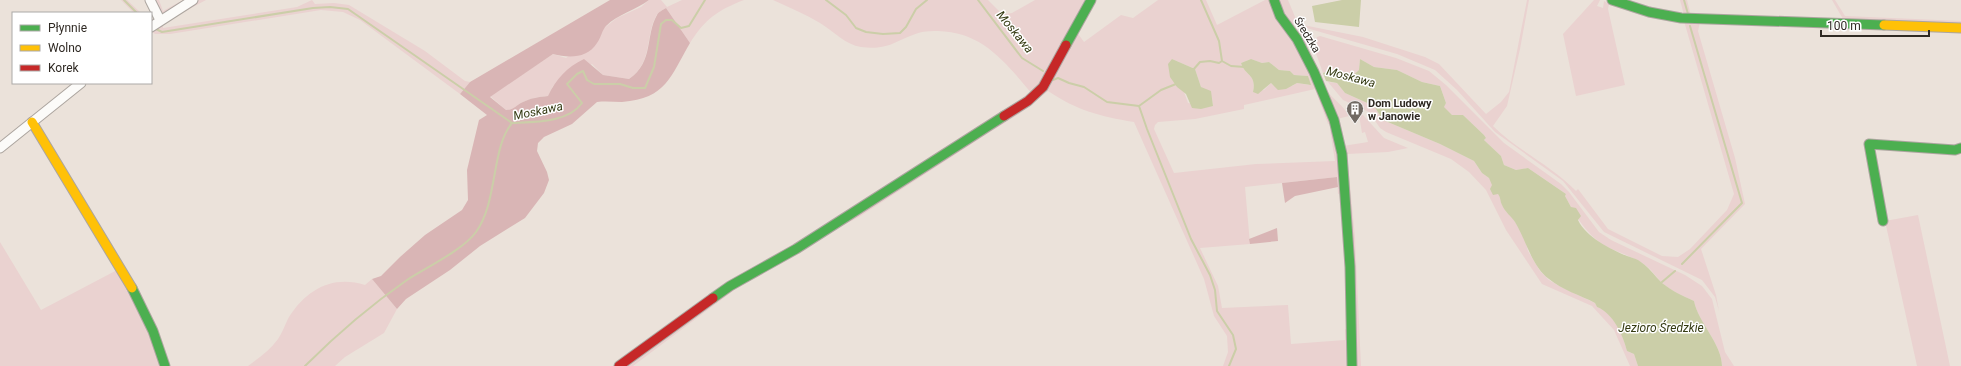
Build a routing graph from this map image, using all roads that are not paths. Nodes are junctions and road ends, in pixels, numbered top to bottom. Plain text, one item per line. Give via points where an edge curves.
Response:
1 (150, 0) edge
2 (193, 0) edge
3 (1091, 0) edge
4 (1274, 0) edge
5 (1612, 0) edge
6 (160, 20) junction
7 (152, 26) edge
8 (1961, 28) edge
9 (80, 84) edge
10 (32, 122) junction
11 (0, 148) edge
12 (1961, 148) edge
13 (1883, 221) dead end
14 (165, 366) edge
15 (619, 366) edge
16 (1352, 366) edge

1 - 6 street
2 - 6 street
3 - 15 street via 1043,87 1028,101 796,249 730,286
4 - 16 street, Średzka via 1280,16 1297,39 1314,72 1334,120 1342,154 1350,267
5 - 8 street via 1649,12 1681,18
6 - 7 street
9 - 10 street
10 - 11 street
10 - 14 street via 128,280 152,327
12 - 13 street via 1955,150 1869,144

